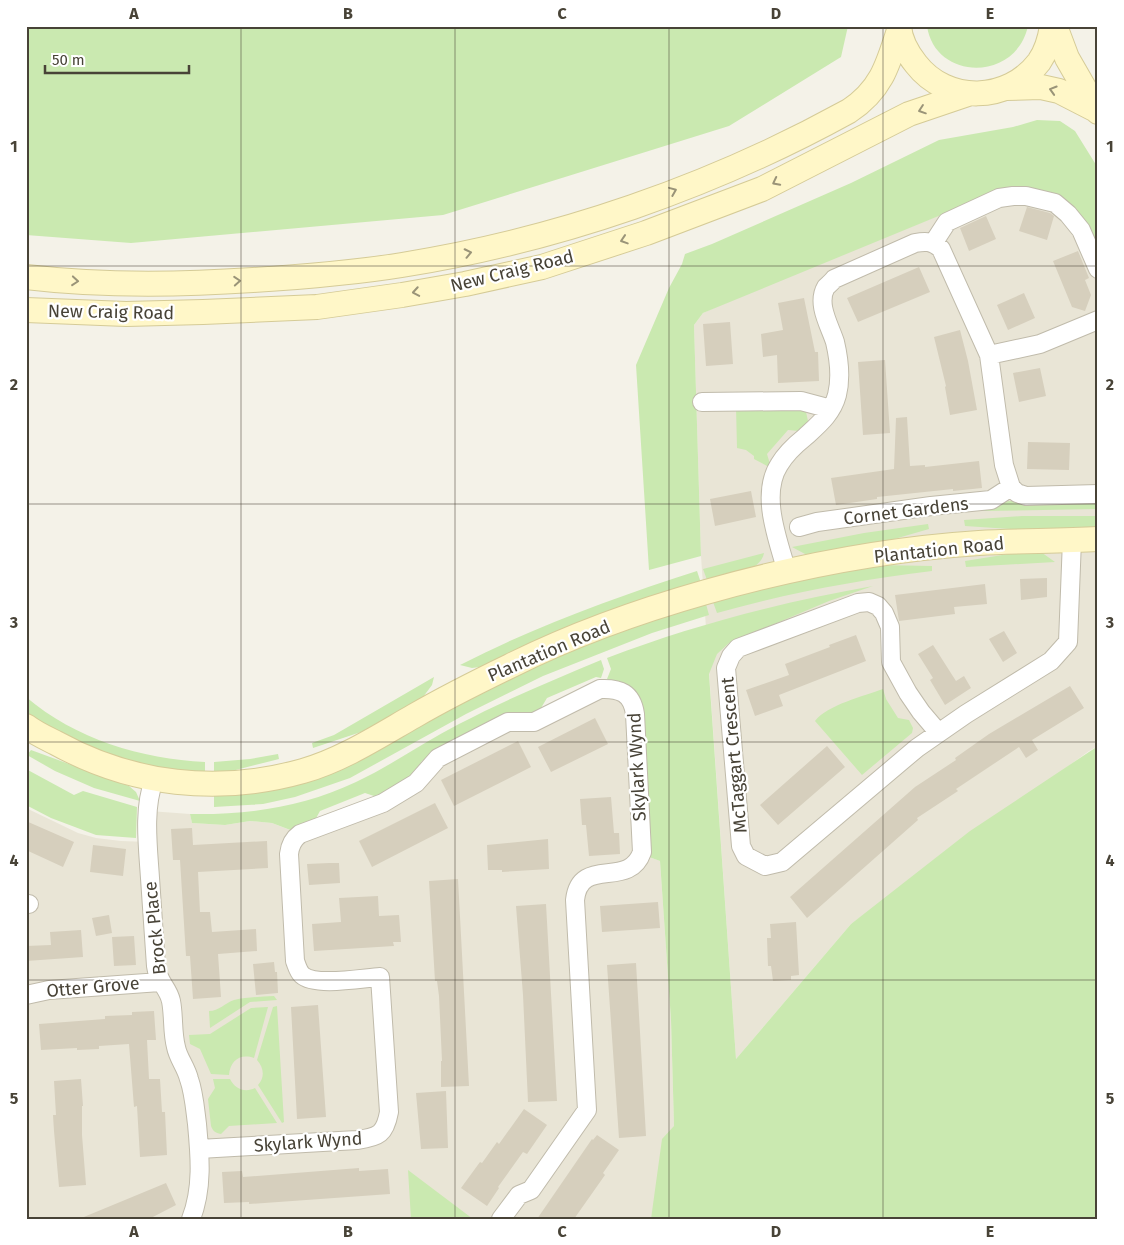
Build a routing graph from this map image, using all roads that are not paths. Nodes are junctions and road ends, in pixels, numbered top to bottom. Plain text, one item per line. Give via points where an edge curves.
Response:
1 (1054, 26) edge
2 (899, 28) edge
3 (1006, 88) junction
4 (968, 94) junction
5 (1097, 111) edge
6 (934, 242) junction
7 (1098, 269) edge
8 (26, 277) edge
9 (26, 310) edge
10 (1098, 320) edge
11 (989, 355) junction
12 (702, 402) dead end
13 (831, 408) junction
14 (1011, 488) junction
15 (1098, 494) edge
16 (799, 527) dead end
17 (1098, 539) edge
18 (1072, 540) junction
19 (787, 572) junction
20 (26, 726) edge
21 (938, 732) junction
22 (154, 780) junction
23 (160, 982) junction
24 (26, 995) edge
25 (199, 1149) junction
26 (191, 1219) edge
27 (501, 1219) edge

1 - 3 street via 1039,61 1025,77
1 - 5 street via 1067,58
2 - 4 street via 908,54 923,74 944,88
8 -> 2 street, New Craig Road via 190,284 316,276 401,265 539,236 655,199 740,165 849,111 878,85
3 - 4 street via 988,94
5 -> 3 street via 1059,91 1041,86
4 -> 9 street, New Craig Road via 909,114 762,189 646,233 542,267 456,286 317,307 126,314
6 - 7 street via 948,222 999,198 1026,196 1055,203 1068,214 1081,230
6 - 11 street via 941,249
6 - 13 street via 915,243 834,279 826,288 823,308 835,343 839,373
10 - 11 street via 1040,344
11 - 14 street via 1004,465
12 - 13 street via 802,401
13 - 19 street via 820,424 789,451 772,481 770,507
14 - 15 street via 1026,496
14 - 16 street, Cornet Gardens via 991,500
17 - 18 street, Plantation Road
18 - 19 street, Plantation Road via 925,548
18 - 21 street, McTaggart Crescent via 1068,642 1051,661
19 - 22 street, Plantation Road via 706,592 575,637 441,701 363,746 304,771 210,784
20 - 22 street, Plantation Road via 98,764
21 - 21 street, McTaggart Crescent via 908,693 891,662 890,628 884,613 869,602 858,603 738,648 730,656 726,668 741,846 746,856 766,866 782,862
22 - 23 street, Brock Place via 149,805 148,842 156,966
23 - 24 street, Otter Grove via 49,990
23 - 25 street, Brock Place via 170,1000 176,1049 189,1078
25 - 26 street, Brock Place via 200,1179
25 - 27 street, Skylark Wynd via 365,1139 382,1133 387,1123 380,977 317,981 303,976 298,969 289,854 294,838 383,803 416,783 438,758 508,722 534,722 600,689 610,689 627,694 636,714 642,852 631,868 623,872 594,874 584,879 576,890 587,1110 531,1190 519,1195

